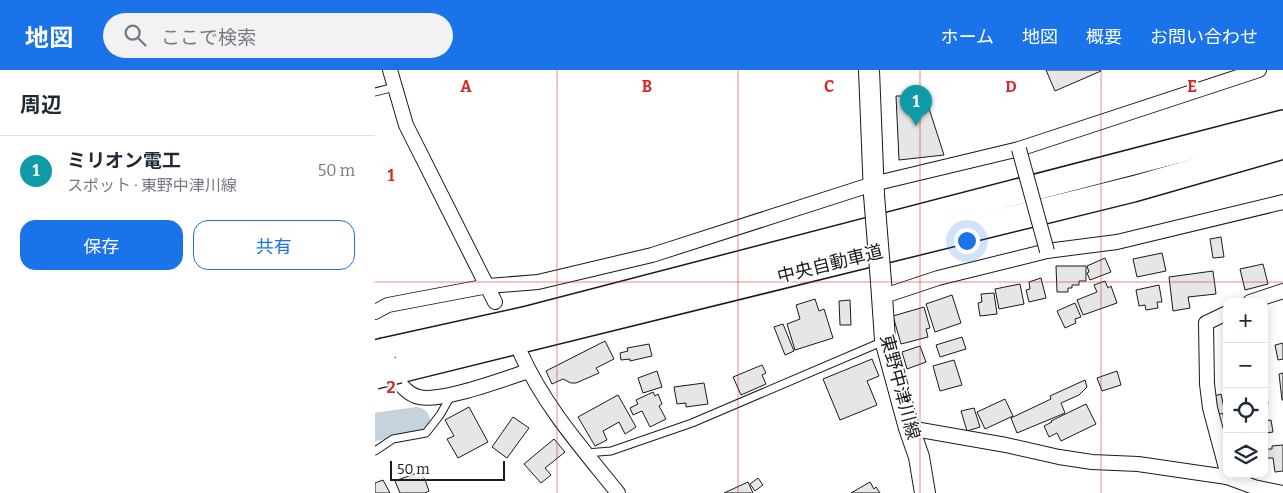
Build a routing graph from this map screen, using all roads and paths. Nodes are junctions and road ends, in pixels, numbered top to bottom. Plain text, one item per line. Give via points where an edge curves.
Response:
1 (390, 70) edge
2 (869, 70) edge
3 (1259, 70) edge
4 (395, 87) junction
5 (375, 92) edge
6 (1283, 123) edge
7 (1283, 146) edge
8 (1019, 149) junction
9 (873, 189) junction
10 (1283, 202) edge
11 (1047, 251) junction
12 (488, 286) junction
13 (881, 290) junction
14 (1283, 291) edge
15 (1262, 298) edge
16 (495, 302) dead end
17 (375, 312) edge
18 (1223, 315) edge
19 (885, 340) junction
20 (378, 352) edge
21 (521, 354) dead end
22 (529, 371) junction
23 (375, 376) edge
24 (452, 394) junction
25 (909, 428) junction
26 (375, 451) edge
27 (585, 453) junction
28 (1223, 457) edge
29 (1223, 476) edge
30 (1230, 478) edge
31 (618, 493) edge
32 (925, 493) edge
33 (1282, 493) edge

1 - 4 street
2 - 9 main road, 東野中津川線
3 - 8 street
4 - 5 lane
4 - 12 street via 406,125
6 - 20 highway, 中央自動車道 via 524,320
7 - 23 highway, 中央自動車道, bridge via 1133,190
8 - 9 street
8 - 11 street, bridge
9 - 12 street via 652,255 538,282
9 - 13 main road, 東野中津川線, bridge
10 - 11 street via 1117,242
11 - 13 street
12 - 16 street
12 - 17 street via 388,305
13 - 19 main road, 東野中津川線
14 - 15 street
18 - 28 street via 1206,323 1210,408
19 - 25 main road, 東野中津川線
19 - 27 lane via 692,423 611,451
20 - 24 street via 401,386 411,394 431,398
21 - 22 street
22 - 24 street
22 - 27 street via 561,423
24 - 26 lane via 426,433 393,439
25 - 29 street via 1091,462 1138,464
25 - 32 main road, 東野中津川線 via 919,457
27 - 31 street
30 - 33 street

